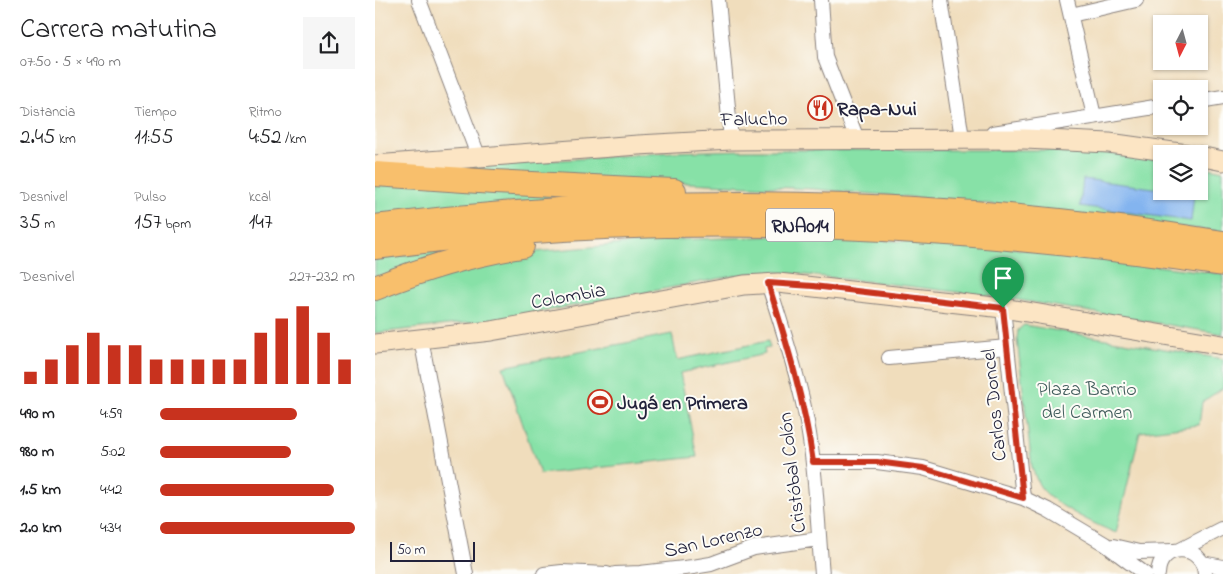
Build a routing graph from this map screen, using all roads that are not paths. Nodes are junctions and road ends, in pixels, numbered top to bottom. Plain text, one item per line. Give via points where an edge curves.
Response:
1 (419, 0) edge
2 (718, 0) edge
3 (821, 0) edge
4 (941, 0) edge
5 (1067, 0) edge
6 (1136, 0) edge
7 (1071, 15) junction
8 (1223, 98) edge
9 (1208, 100) edge
10 (1153, 107) edge
11 (1094, 116) junction
12 (962, 138) junction
13 (857, 139) junction
14 (731, 140) junction
15 (1153, 149) edge
16 (479, 158) junction
17 (1208, 158) edge
18 (1223, 160) edge
19 (375, 165) edge
20 (375, 174) edge
21 (930, 210) junction
22 (375, 227) edge
23 (638, 227) junction
24 (1223, 243) edge
25 (375, 247) edge
26 (1223, 264) edge
27 (768, 283) junction
28 (375, 288) edge
29 (1003, 308) junction
30 (421, 339) junction
31 (375, 344) edge
32 (1223, 345) edge
33 (1007, 347) junction
34 (889, 358) dead end
35 (813, 462) junction
36 (1023, 498) junction
37 (1222, 528) edge
38 (819, 539) junction
39 (1105, 544) junction
40 (1177, 551) junction
41 (1210, 568) edge
42 (466, 574) edge
43 (544, 574) edge
44 (607, 574) edge
45 (615, 574) edge
46 (822, 574) edge
47 (1145, 574) edge
48 (1158, 574) edge

1 - 16 street
2 - 14 street
3 - 13 street via 825,57
4 - 12 street
5 - 7 street
6 - 7 street
7 - 11 street
8 - 9 street
10 - 11 street, Falucho
11 - 12 street, Falucho
12 - 13 street, Falucho
12 - 15 street via 1109,143
13 - 14 street, Falucho
14 - 16 street, Falucho
16 - 19 street, Falucho
17 - 18 street
20 - 21 highway via 746,194
21 - 22 highway, RNA014 via 783,205 634,206 518,212
21 - 24 highway, RNA014 via 1074,223
23 - 25 highway, RNA014 via 495,235
23 - 26 highway, RNA014 via 788,225 935,231 1076,244
23 - 28 highway via 490,252 440,265
27 - 29 street, Colombia
27 - 30 street, Colombia via 491,331
27 - 35 street, Cristóbal Colón via 804,407
29 - 32 street, Colombia
29 - 33 street, Carlos Doncel
30 - 31 street, Colombia
30 - 42 street
33 - 34 street
33 - 36 street, Carlos Doncel
35 - 36 street via 877,462 923,468
35 - 38 street, Cristóbal Colón
36 - 39 street
37 - 40 street
37 - 41 street via 1205,551
38 - 45 street, San Lorenzo via 754,548 711,564
38 - 46 street, Cristóbal Colón
39 - 40 street via 1139,552
39 - 47 street
40 - 41 street via 1193,554
40 - 48 street via 1163,559
43 - 44 street

